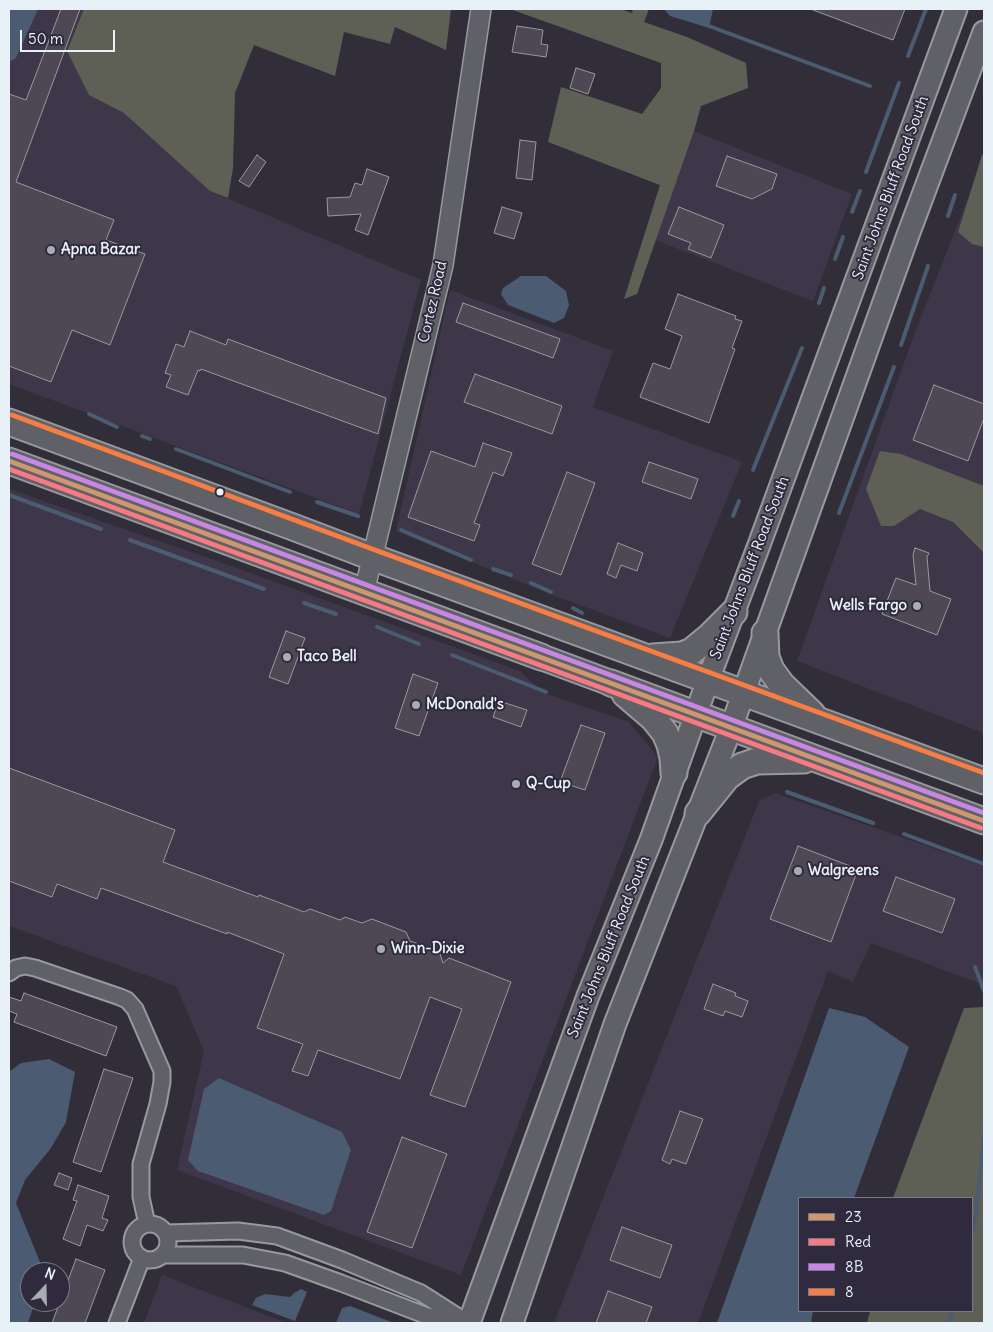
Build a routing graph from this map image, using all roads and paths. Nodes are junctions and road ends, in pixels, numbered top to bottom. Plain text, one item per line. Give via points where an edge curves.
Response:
1 (481, 9) edge
2 (956, 9) edge
3 (984, 32) edge
4 (9, 422) edge
5 (9, 461) edge
6 (372, 557) junction
7 (364, 592) junction
8 (734, 612) junction
9 (765, 633) junction
10 (541, 657) joint
11 (646, 658) junction
12 (708, 680) junction
13 (611, 683) junction
14 (743, 693) junction
15 (696, 714) junction
16 (820, 721) junction
17 (731, 728) junction
18 (817, 760) junction
19 (674, 773) junction
20 (984, 782) edge
21 (698, 813) junction
22 (984, 821) edge
23 (9, 972) edge
24 (148, 1224) junction
25 (166, 1233) junction
26 (162, 1256) junction
27 (142, 1258) junction
28 (117, 1323) edge
29 (468, 1323) edge
30 (512, 1323) edge

1 - 6 street, Cortez Road via 443,265
2 - 8 main road, Saint Johns Bluff Road South
3 - 9 main road
4 - 6 highway
5 - 7 highway
6 - 7 street, Cortez Road
6 - 11 highway
7 - 10 highway
8 - 11 highway via 692,651 682,656
8 - 12 main road, Saint Johns Bluff Road South
9 - 14 main road
9 - 16 highway via 766,657 771,670
10 - 13 main road
11 - 12 highway
12 - 14 highway
12 - 15 main road, Saint Johns Bluff Road South
13 - 15 highway
13 - 19 highway via 665,733 672,752
14 - 16 highway
14 - 17 main road
15 - 17 highway
15 - 19 main road, Saint Johns Bluff Road South
16 - 20 highway
17 - 18 highway
17 - 21 main road
18 - 21 highway via 757,761 742,766 727,777
18 - 22 highway
19 - 29 main road, Saint Johns Bluff Road South
21 - 30 main road via 615,1024
23 - 24 street via 26,966 35,968 120,997 135,1009 162,1071 158,1104 140,1164 141,1197
24 - 25 street via 158,1225
24 - 27 street via 137,1229 132,1239 134,1250
25 - 26 street via 168,1245
25 - 29 street via 238,1231 277,1236 421,1293
26 - 27 street via 152,1260
26 - 29 street via 243,1255 285,1263 427,1316
27 - 28 street

